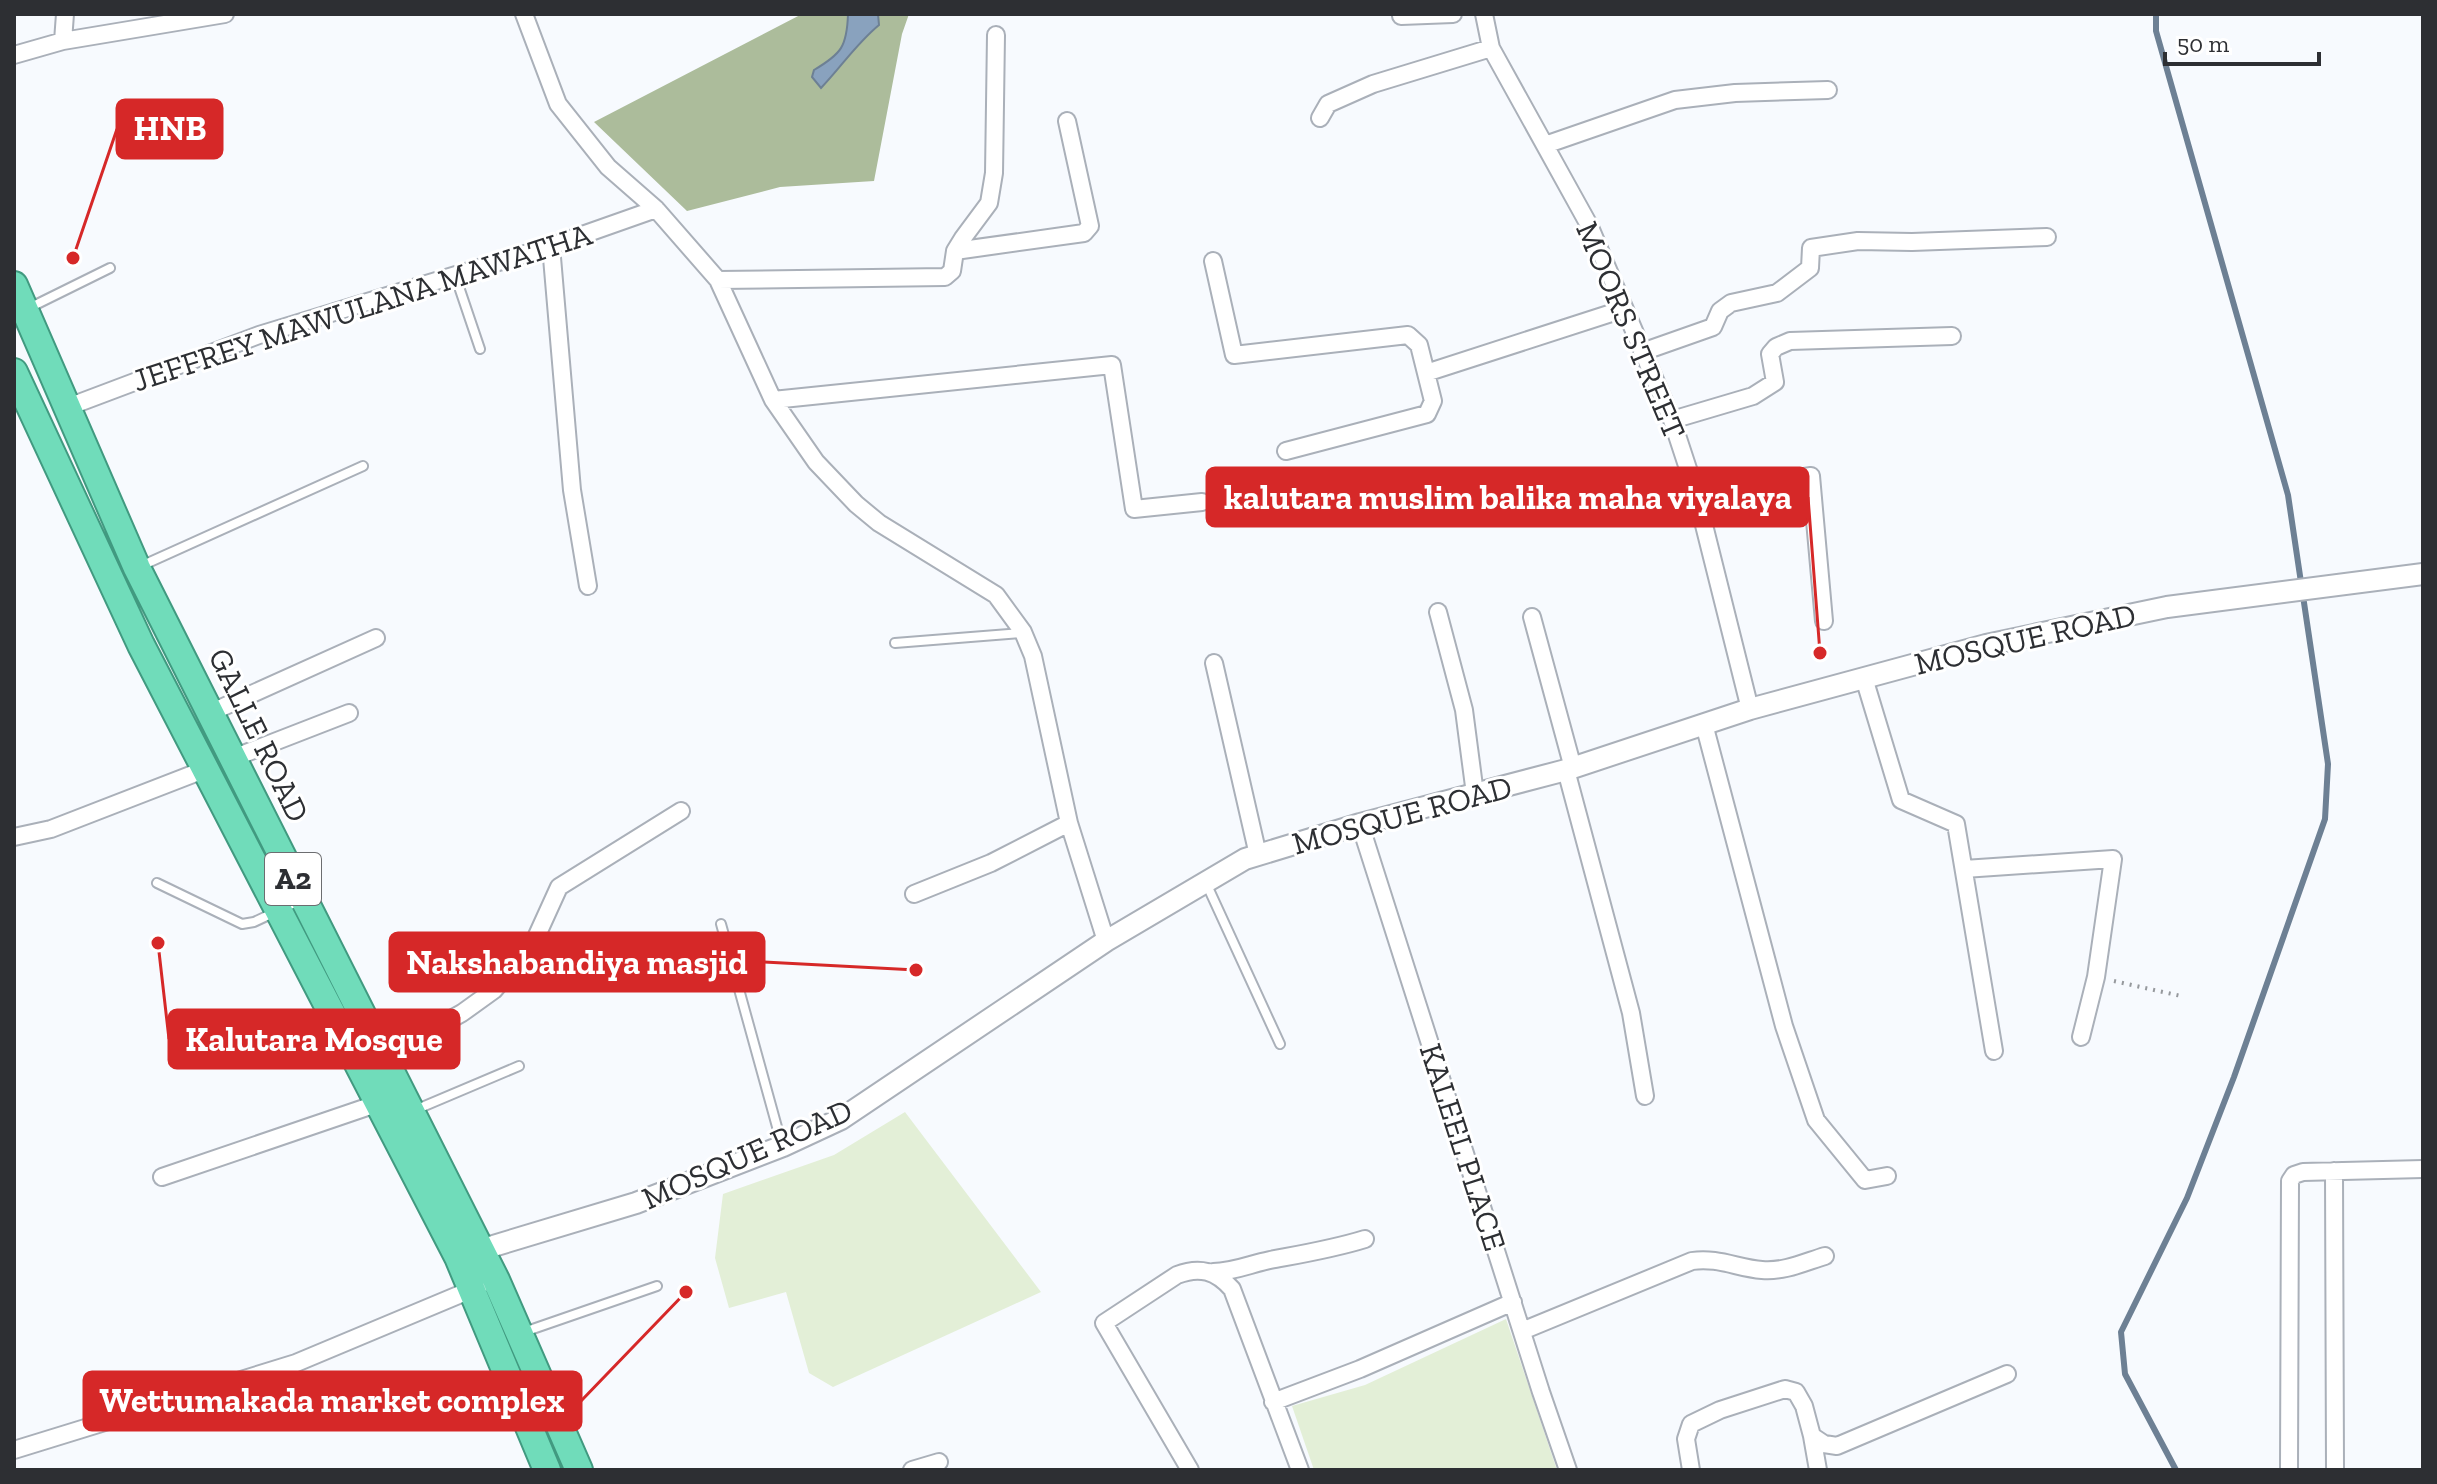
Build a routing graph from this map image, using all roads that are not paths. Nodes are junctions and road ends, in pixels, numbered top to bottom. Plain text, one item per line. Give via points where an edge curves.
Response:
1 (65, 14) edge
2 (225, 14) edge
3 (524, 14) edge
4 (1453, 14) edge
5 (1484, 14) edge
6 (1401, 16) dead end
7 (996, 35) dead end
8 (63, 41) junction
9 (1491, 48) junction
10 (14, 55) edge
11 (1828, 90) dead end
12 (1320, 118) dead end
13 (1067, 121) dead end
14 (1545, 145) junction
15 (656, 209) junction
16 (2047, 237) dead end
17 (551, 246) junction
18 (955, 251) junction
19 (1213, 261) dead end
20 (110, 268) dead end
21 (455, 275) junction
22 (718, 280) junction
23 (14, 285) edge
24 (1624, 309) junction
25 (25, 310) junction
26 (1952, 336) dead end
27 (480, 349) dead end
28 (1642, 352) junction
29 (14, 372) edge
30 (1426, 373) junction
31 (773, 400) junction
32 (68, 407) junction
33 (1672, 420) junction
34 (1286, 451) dead end
35 (363, 466) dead end
36 (1696, 493) junction
37 (1202, 502) dead end
38 (137, 568) junction
39 (2423, 574) edge
40 (110, 579) junction
41 (588, 586) dead end
42 (1438, 612) dead end
43 (1532, 617) dead end
44 (1824, 621) dead end
45 (1023, 632) junction
46 (376, 638) dead end
47 (895, 643) dead end
48 (1214, 663) dead end
49 (1864, 678) junction
50 (1750, 709) junction
51 (212, 712) junction
52 (349, 713) dead end
53 (1704, 724) junction
54 (233, 758) junction
55 (206, 769) junction
56 (1569, 769) junction
57 (1475, 794) junction
58 (681, 811) dead end
59 (1069, 823) junction
60 (1360, 824) junction
61 (14, 837) edge
62 (1258, 855) junction
63 (1964, 869) junction
64 (1206, 882) junction
65 (157, 883) dead end
66 (914, 894) dead end
67 (303, 899) junction
68 (279, 912) junction
69 (721, 924) dead end
70 (1106, 941) junction
71 (2081, 1037) dead end
72 (1280, 1044) dead end
73 (1994, 1051) dead end
74 (383, 1057) junction
75 (519, 1066) dead end
76 (1645, 1096) dead end
77 (379, 1103) junction
78 (410, 1111) junction
79 (783, 1146) junction
80 (2423, 1169) edge
81 (2334, 1171) junction
82 (1887, 1176) dead end
83 (162, 1177) dead end
84 (1365, 1239) dead end
85 (469, 1254) junction
86 (1825, 1256) dead end
87 (1212, 1272) junction
88 (484, 1284) junction
89 (657, 1286) dead end
90 (1513, 1302) junction
91 (1522, 1331) junction
92 (519, 1334) junction
93 (2007, 1374) dead end
94 (1273, 1402) junction
95 (1812, 1436) junction
96 (14, 1450) edge
97 (939, 1462) dead end
98 (547, 1470) edge
99 (579, 1470) edge
100 (912, 1470) edge
101 (1190, 1470) edge
102 (1300, 1470) edge
103 (1568, 1470) edge
104 (1691, 1470) edge
105 (1818, 1470) edge
106 (2289, 1470) edge
107 (2335, 1470) edge

1 - 8 street
2 - 8 street
3 - 15 street via 558,104 608,167
4 - 6 street
5 - 9 street, MOORS STREET
7 - 18 street via 989,203
8 - 10 street
9 - 12 street via 1373,84 1328,104
9 - 14 street, MOORS STREET
11 - 14 street via 1675,100
13 - 18 street via 1090,226 1084,233
14 - 24 street, MOORS STREET via 1589,225
15 - 17 street, JEFFREY MAWULANA MAWATHA
15 - 22 street
16 - 28 street via 1858,241 1811,248 1810,268 1777,293 1731,303 1713,327
17 - 21 street, JEFFREY MAWULANA MAWATHA
17 - 41 street via 572,490
18 - 22 street via 952,271 945,277
19 - 30 street via 1234,355 1408,335 1419,345
20 - 25 lane
21 - 27 lane
21 - 32 street, JEFFREY MAWULANA MAWATHA via 259,335
22 - 31 street
23 - 25 highway, GALLE ROAD / A2
24 - 28 street, MOORS STREET
24 - 30 street
25 - 32 highway, GALLE ROAD / A2
26 - 33 street via 1790,341 1770,354 1775,382 1765,390
28 - 33 street, MOORS STREET
29 - 40 highway, GALLE ROAD / A2
30 - 34 street via 1433,401 1427,414
31 - 37 street via 1112,365 1134,509
31 - 45 street via 816,462 856,504 996,595
32 - 38 highway, GALLE ROAD / A2
33 - 36 street, MOORS STREET
35 - 38 lane
36 - 44 street via 1811,476
36 - 50 street, MOORS STREET
38 - 40 highway
38 - 51 highway, GALLE ROAD / A2
39 - 49 street, MOSQUE ROAD via 2167,607 1986,645
40 - 55 highway, GALLE ROAD / A2
42 - 57 street via 1464,710
43 - 56 street
45 - 47 lane
45 - 59 street via 1033,656
46 - 51 street
48 - 62 street
49 - 50 street, MOSQUE ROAD
49 - 63 street via 1901,800 1956,824
50 - 53 street, MOSQUE ROAD
51 - 54 highway, GALLE ROAD / A2
52 - 54 street
53 - 56 street, MOSQUE ROAD
53 - 82 street via 1784,1026 1816,1120 1865,1180
54 - 67 highway, GALLE ROAD / A2
55 - 61 street via 51,829
55 - 68 highway, GALLE ROAD / A2
56 - 57 street, MOSQUE ROAD
56 - 76 street via 1631,1013
57 - 60 street, MOSQUE ROAD
58 - 74 street via 559,887 534,942 494,990
59 - 66 street
59 - 70 street
60 - 62 street, MOSQUE ROAD
60 - 90 street, KALEEL PLACE
62 - 64 street, MOSQUE ROAD
63 - 71 street via 2113,859 2096,977
63 - 73 street
64 - 70 street, MOSQUE ROAD
64 - 72 lane
65 - 68 lane via 242,924
67 - 68 lane
67 - 74 highway, GALLE ROAD / A2
68 - 77 highway, GALLE ROAD / A2
69 - 79 lane
70 - 79 street, MOSQUE ROAD via 841,1119
74 - 78 highway, GALLE ROAD / A2
75 - 78 lane
77 - 83 street
77 - 85 highway, GALLE ROAD / A2
78 - 85 highway, GALLE ROAD / A2
79 - 85 street, MOSQUE ROAD via 636,1203
80 - 81 street
81 - 106 street via 2303,1172 2290,1181
81 - 107 street
84 - 87 street via 1234,1272
85 - 88 highway, GALLE ROAD / A2
86 - 91 street via 1780,1270 1709,1258 1692,1261
87 - 94 street via 1232,1289
87 - 101 street via 1177,1275 1104,1323
88 - 92 highway, GALLE ROAD / A2
88 - 96 street via 296,1363
88 - 98 highway, GALLE ROAD / A2
89 - 92 lane
90 - 91 street, KALEEL PLACE
90 - 94 street
91 - 103 street, KALEEL PLACE
92 - 99 highway, GALLE ROAD / A2
93 - 95 street via 1837,1446
94 - 102 street
95 - 104 street via 1796,1392 1785,1389 1691,1424 1686,1439
95 - 105 street
97 - 100 street

